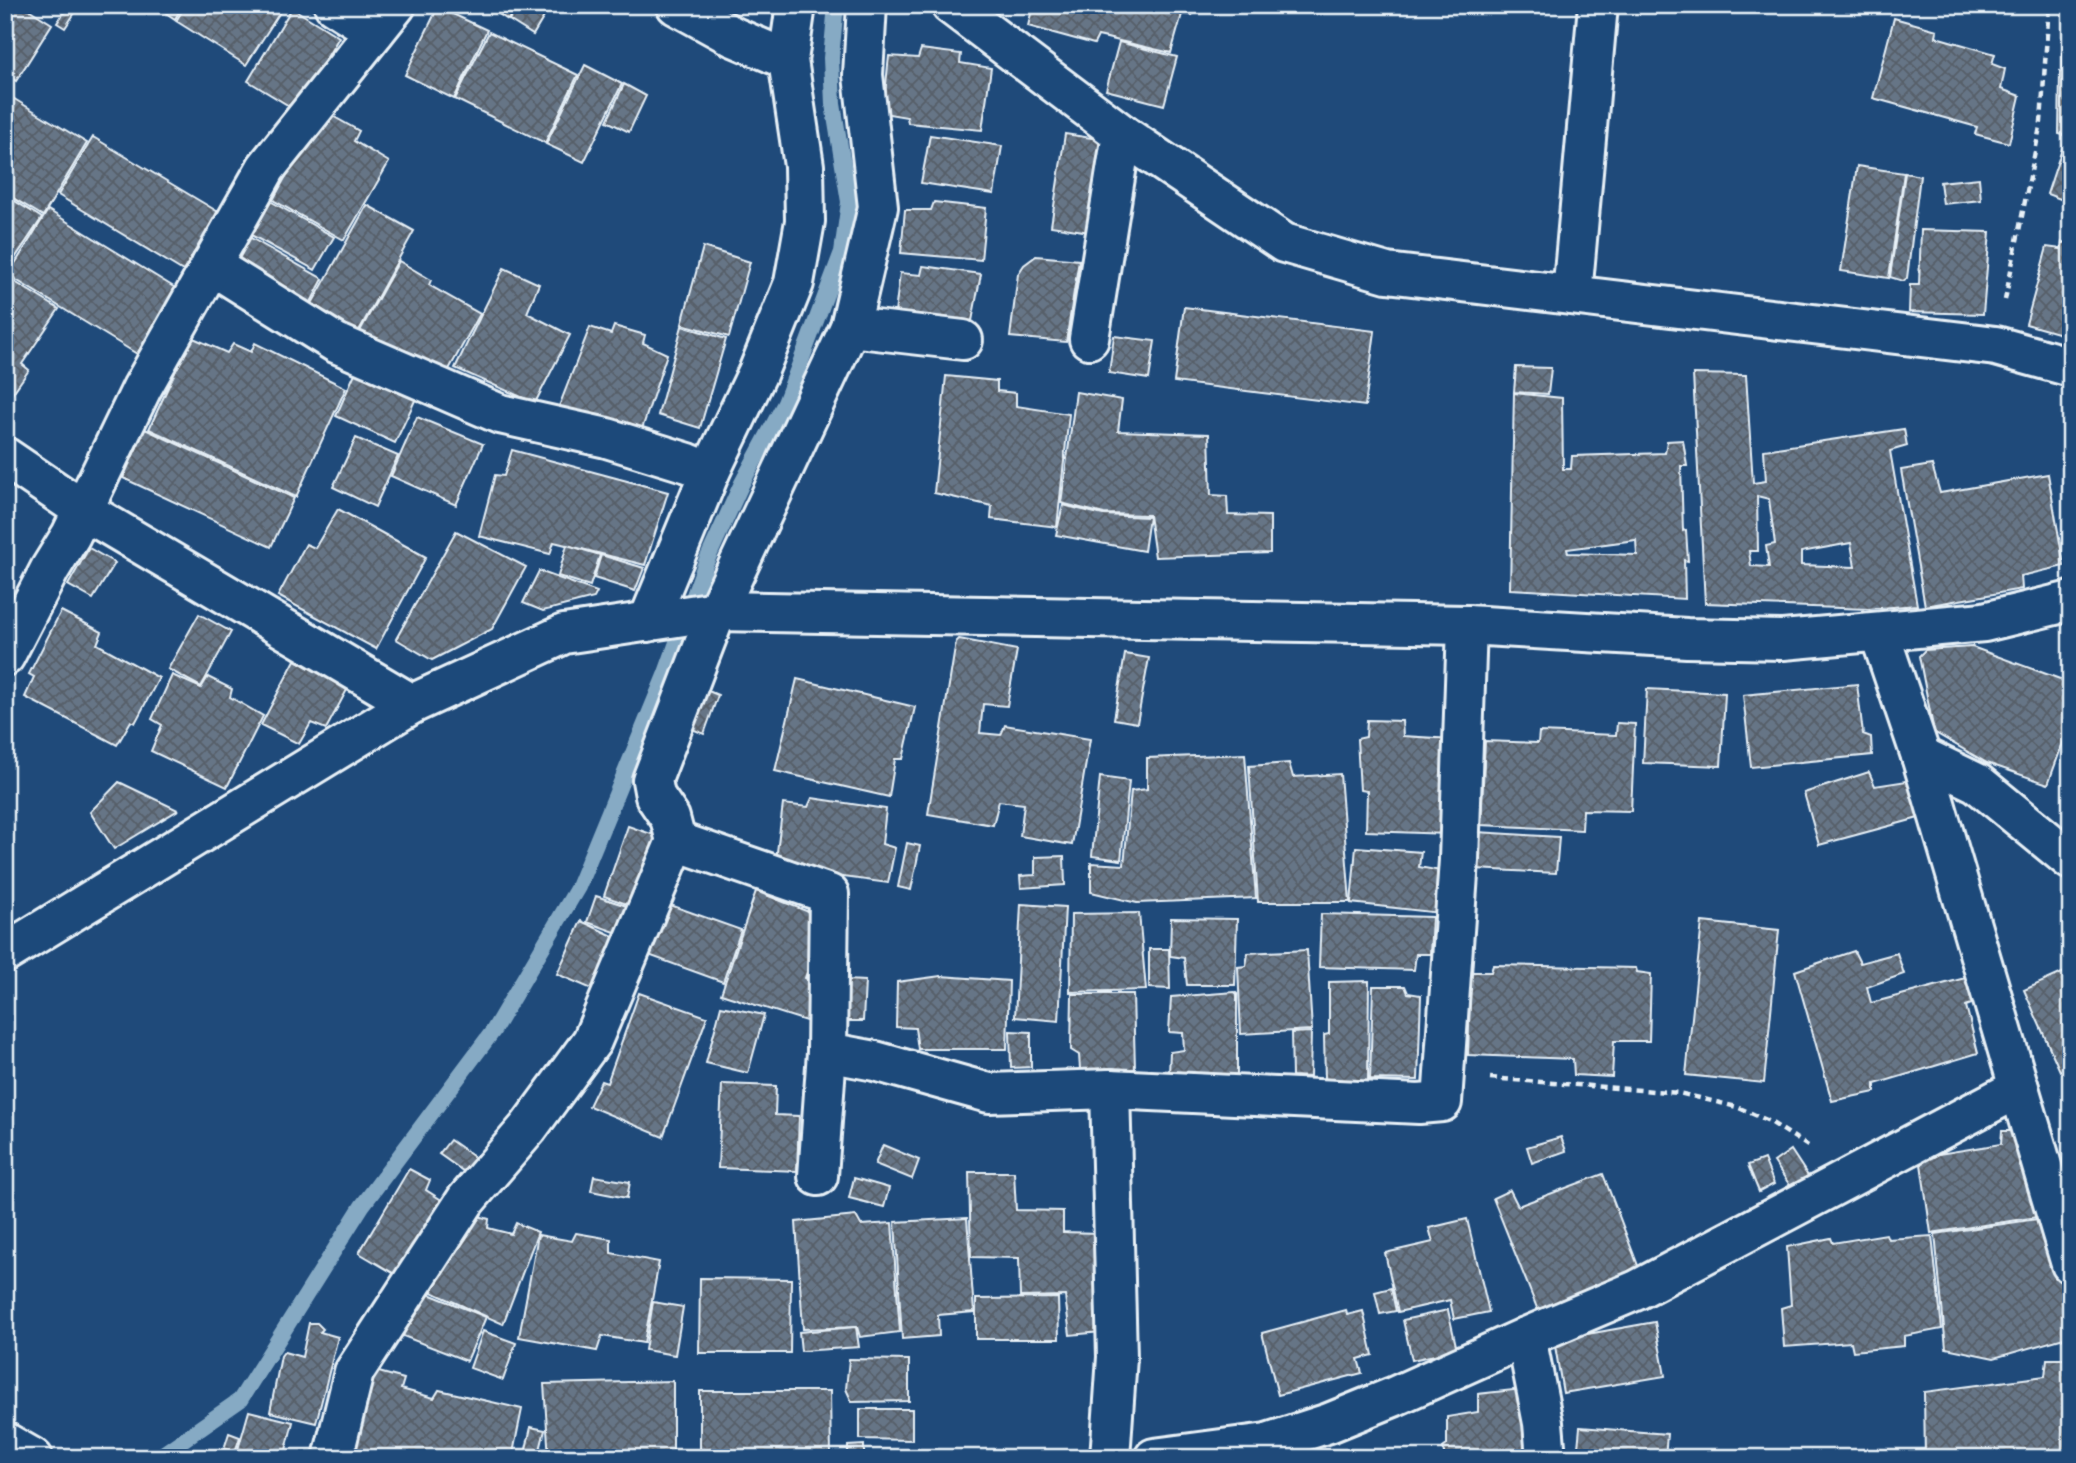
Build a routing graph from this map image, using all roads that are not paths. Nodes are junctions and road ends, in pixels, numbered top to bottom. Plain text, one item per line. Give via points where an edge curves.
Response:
1 (334, 5) edge
2 (676, 5) edge
3 (796, 5) edge
4 (867, 5) edge
5 (951, 5) edge
6 (1598, 5) edge
7 (386, 18) edge
8 (788, 60) junction
9 (1122, 134) junction
10 (211, 265) junction
11 (1572, 295) junction
12 (850, 327) junction
13 (1089, 339) dead end
14 (963, 340) dead end
15 (2071, 367) edge
16 (5, 457) edge
17 (710, 472) junction
18 (83, 510) junction
19 (2071, 601) edge
20 (717, 611) junction
21 (648, 622) junction
22 (1467, 625) junction
23 (1879, 632) junction
24 (5, 656) edge
25 (412, 704) junction
26 (1921, 756) junction
27 (676, 841) junction
28 (2071, 860) edge
29 (5, 953) edge
30 (827, 1052) junction
31 (2019, 1088) junction
32 (1110, 1089) junction
33 (818, 1176) dead end
34 (2071, 1264) edge
35 (1526, 1336) junction
36 (5, 1442) edge
37 (33, 1458) edge
38 (333, 1458) edge
39 (1110, 1458) edge
40 (1154, 1458) edge
41 (1546, 1458) edge

1 - 7 street
2 - 8 street
3 - 8 street
4 - 12 street via 863,75 878,207
5 - 9 street
6 - 11 street
7 - 10 street via 266,168
8 - 17 street via 804,166 806,221 794,283
9 - 11 street via 1284,243 1387,273
9 - 13 street
10 - 17 street via 336,343 500,414 607,438
10 - 18 street via 142,388
11 - 15 street via 1996,346
12 - 14 street
12 - 20 street
16 - 18 street
17 - 21 street
18 - 24 street
18 - 25 street
19 - 23 street via 1984,622
20 - 21 street
20 - 22 street
20 - 27 street via 652,780
21 - 25 street via 564,634
22 - 23 street via 1783,640
22 - 32 street via 1459,860 1442,1102
23 - 26 street
25 - 29 street
26 - 28 street via 1978,783
26 - 31 street
27 - 30 street via 829,894
27 - 38 street via 592,1041 528,1129 466,1200 354,1371
30 - 32 street via 989,1094
30 - 33 street
31 - 34 street
31 - 35 street via 1637,1290
32 - 39 street via 1117,1357
35 - 40 street via 1329,1423 1267,1443
35 - 41 street
36 - 37 street

